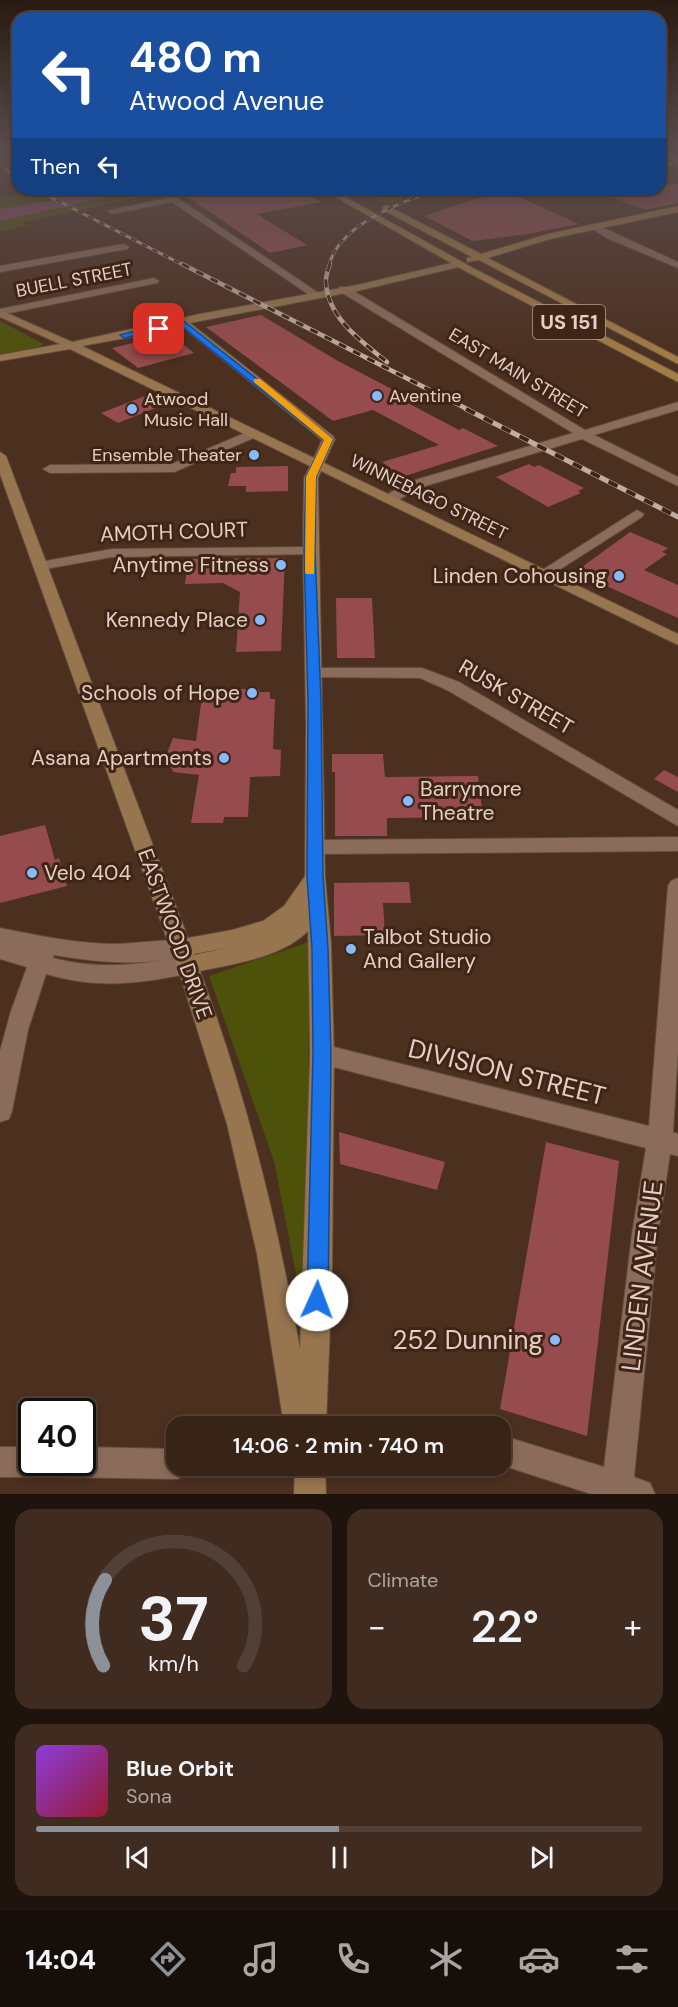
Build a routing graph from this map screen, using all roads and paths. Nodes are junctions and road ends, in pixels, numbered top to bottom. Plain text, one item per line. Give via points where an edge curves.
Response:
1 (205, 221) edge
2 (382, 221) edge
3 (410, 221) edge
4 (642, 221) edge
5 (602, 230) junction
6 (548, 237) junction
7 (457, 244) junction
8 (124, 247) dead end
9 (482, 259) junction
10 (460, 264) junction
11 (678, 265) edge
12 (0, 268) edge
13 (154, 280) dead end
14 (343, 289) junction
15 (315, 294) junction
16 (0, 312) edge
17 (183, 322) junction
18 (71, 345) junction
19 (0, 358) edge
20 (678, 361) edge
21 (678, 379) edge
22 (678, 406) edge
23 (252, 434) junction
24 (584, 434) junction
25 (1, 464) edge
26 (317, 464) junction
27 (50, 469) dead end
28 (678, 482) edge
29 (389, 500) junction
30 (638, 514) dead end
31 (310, 551) junction
32 (40, 566) junction
33 (543, 574) junction
34 (678, 640) edge
35 (314, 673) junction
36 (678, 819) edge
37 (678, 844) edge
38 (315, 847) junction
39 (315, 884) junction
40 (678, 886) edge
41 (0, 936) edge
42 (0, 950) edge
43 (43, 954) junction
44 (184, 957) junction
45 (322, 1054) junction
46 (0, 1111) edge
47 (669, 1143) edge
48 (297, 1416) edge
49 (311, 1416) edge
50 (511, 1453) edge
51 (0, 1462) edge
52 (18, 1462) edge
53 (96, 1463) edge
54 (166, 1464) edge
55 (628, 1490) edge

1 - 15 street
2 - 10 main road, US 151
3 - 7 main road, US 151
4 - 5 main road
5 - 6 main road
5 - 9 main road
5 - 11 street
6 - 7 main road via 482,246
6 - 9 main road
7 - 9 main road, US 151
8 - 12 street
9 - 10 main road
9 - 20 main road, US 151
10 - 14 street
10 - 21 main road, US 151
13 - 16 street, BUELL STREET
14 - 15 street
14 - 24 street, EAST MAIN STREET
15 - 17 street
16 - 18 street, WINNEBAGO STREET
17 - 18 street
17 - 26 street via 326,435 328,444
18 - 19 street
18 - 23 street, WINNEBAGO STREET
22 - 24 street
23 - 26 street, WINNEBAGO STREET
23 - 27 street via 174,468
24 - 28 street, EAST MAIN STREET
24 - 29 street via 417,484
25 - 32 street, EASTWOOD DRIVE
26 - 29 street, WINNEBAGO STREET
26 - 31 street via 311,477
29 - 33 street, WINNEBAGO STREET
30 - 33 street
31 - 32 street, AMOTH COURT via 112,553
31 - 35 street
32 - 44 street, EASTWOOD DRIVE
33 - 34 street, WINNEBAGO STREET
35 - 36 street, RUSK STREET via 431,675
35 - 38 street
37 - 38 street
38 - 39 street
39 - 44 street via 304,921 290,934 273,942
39 - 45 street
40 - 47 street, LINDEN AVENUE
41 - 43 street
42 - 43 street
43 - 44 street via 107,976 126,975
43 - 46 street via 9,1060
44 - 48 street, EASTWOOD DRIVE via 239,1124 270,1254
45 - 47 street, DIVISION STREET
45 - 49 street
47 - 55 street, LINDEN AVENUE via 645,1234
50 - 55 street
51 - 52 street
53 - 54 street

